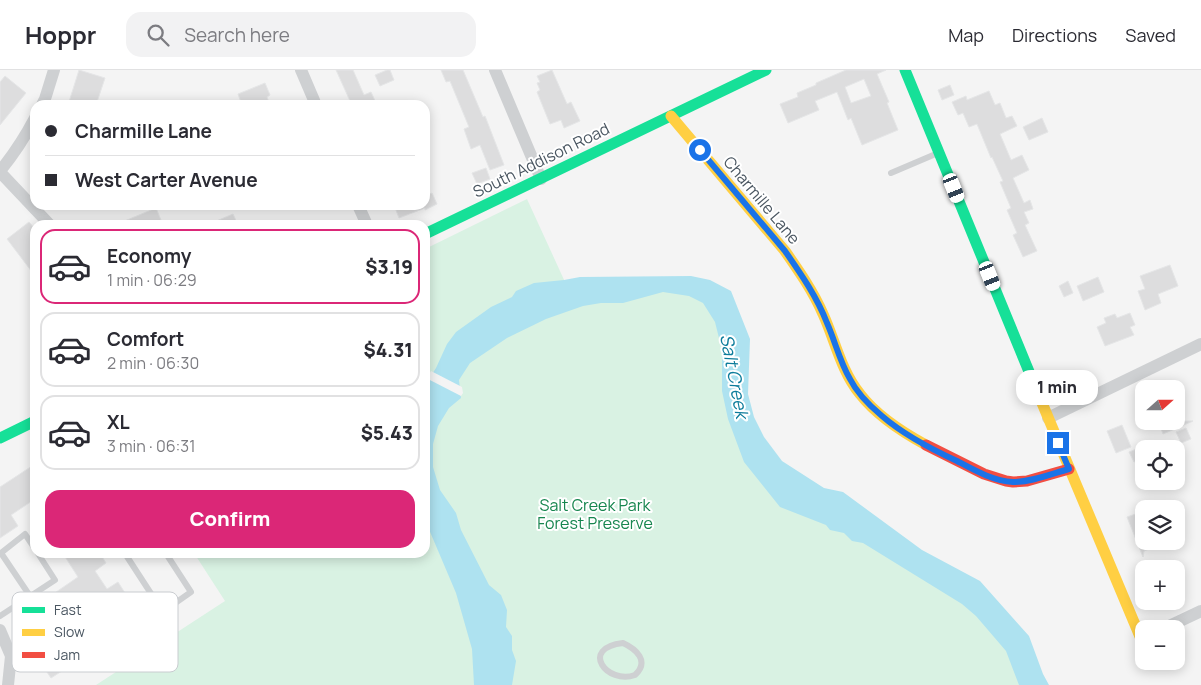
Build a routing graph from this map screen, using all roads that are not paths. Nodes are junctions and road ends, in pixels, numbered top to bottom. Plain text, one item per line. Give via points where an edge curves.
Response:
1 (54, 70) edge
2 (301, 70) edge
3 (495, 70) edge
4 (766, 70) edge
5 (905, 70) edge
6 (44, 100) edge
7 (314, 100) edge
8 (671, 116) junction
9 (30, 127) edge
10 (940, 153) junction
11 (0, 172) edge
12 (891, 173) dead end
13 (541, 179) junction
14 (30, 204) edge
15 (36, 210) edge
16 (45, 220) edge
17 (430, 232) edge
18 (1201, 344) edge
19 (1048, 418) junction
20 (30, 423) edge
21 (0, 438) edge
22 (1069, 469) junction
23 (30, 542) edge
24 (41, 558) edge
25 (128, 558) edge
26 (169, 558) edge
27 (27, 592) edge
28 (36, 592) edge
29 (150, 592) edge
30 (178, 601) edge
31 (12, 608) edge
32 (1201, 610) edge
33 (0, 616) edge
34 (1181, 620) edge
35 (1135, 622) edge
36 (0, 630) edge
37 (610, 680) joint
38 (8, 685) edge

1 - 6 street
2 - 7 street
3 - 13 street
4 - 8 street, South Addison Road
5 - 10 street
8 - 13 street, South Addison Road
8 - 22 street, Charmille Lane via 796,266 824,315 850,380 882,417 939,453 1000,480 1026,481
9 - 11 street
10 - 12 lane
10 - 19 street
11 - 14 street
13 - 17 street, South Addison Road
15 - 16 street
18 - 19 street
19 - 22 street
20 - 21 street
22 - 35 street
23 - 27 lane via 25,534 1,553
24 - 28 lane via 55,580
25 - 29 lane
26 - 30 lane via 191,592
31 - 33 lane
32 - 34 street
36 - 38 street via 10,656
37 - 37 lane via 626,680 639,670 640,656 623,643 603,651 600,664

